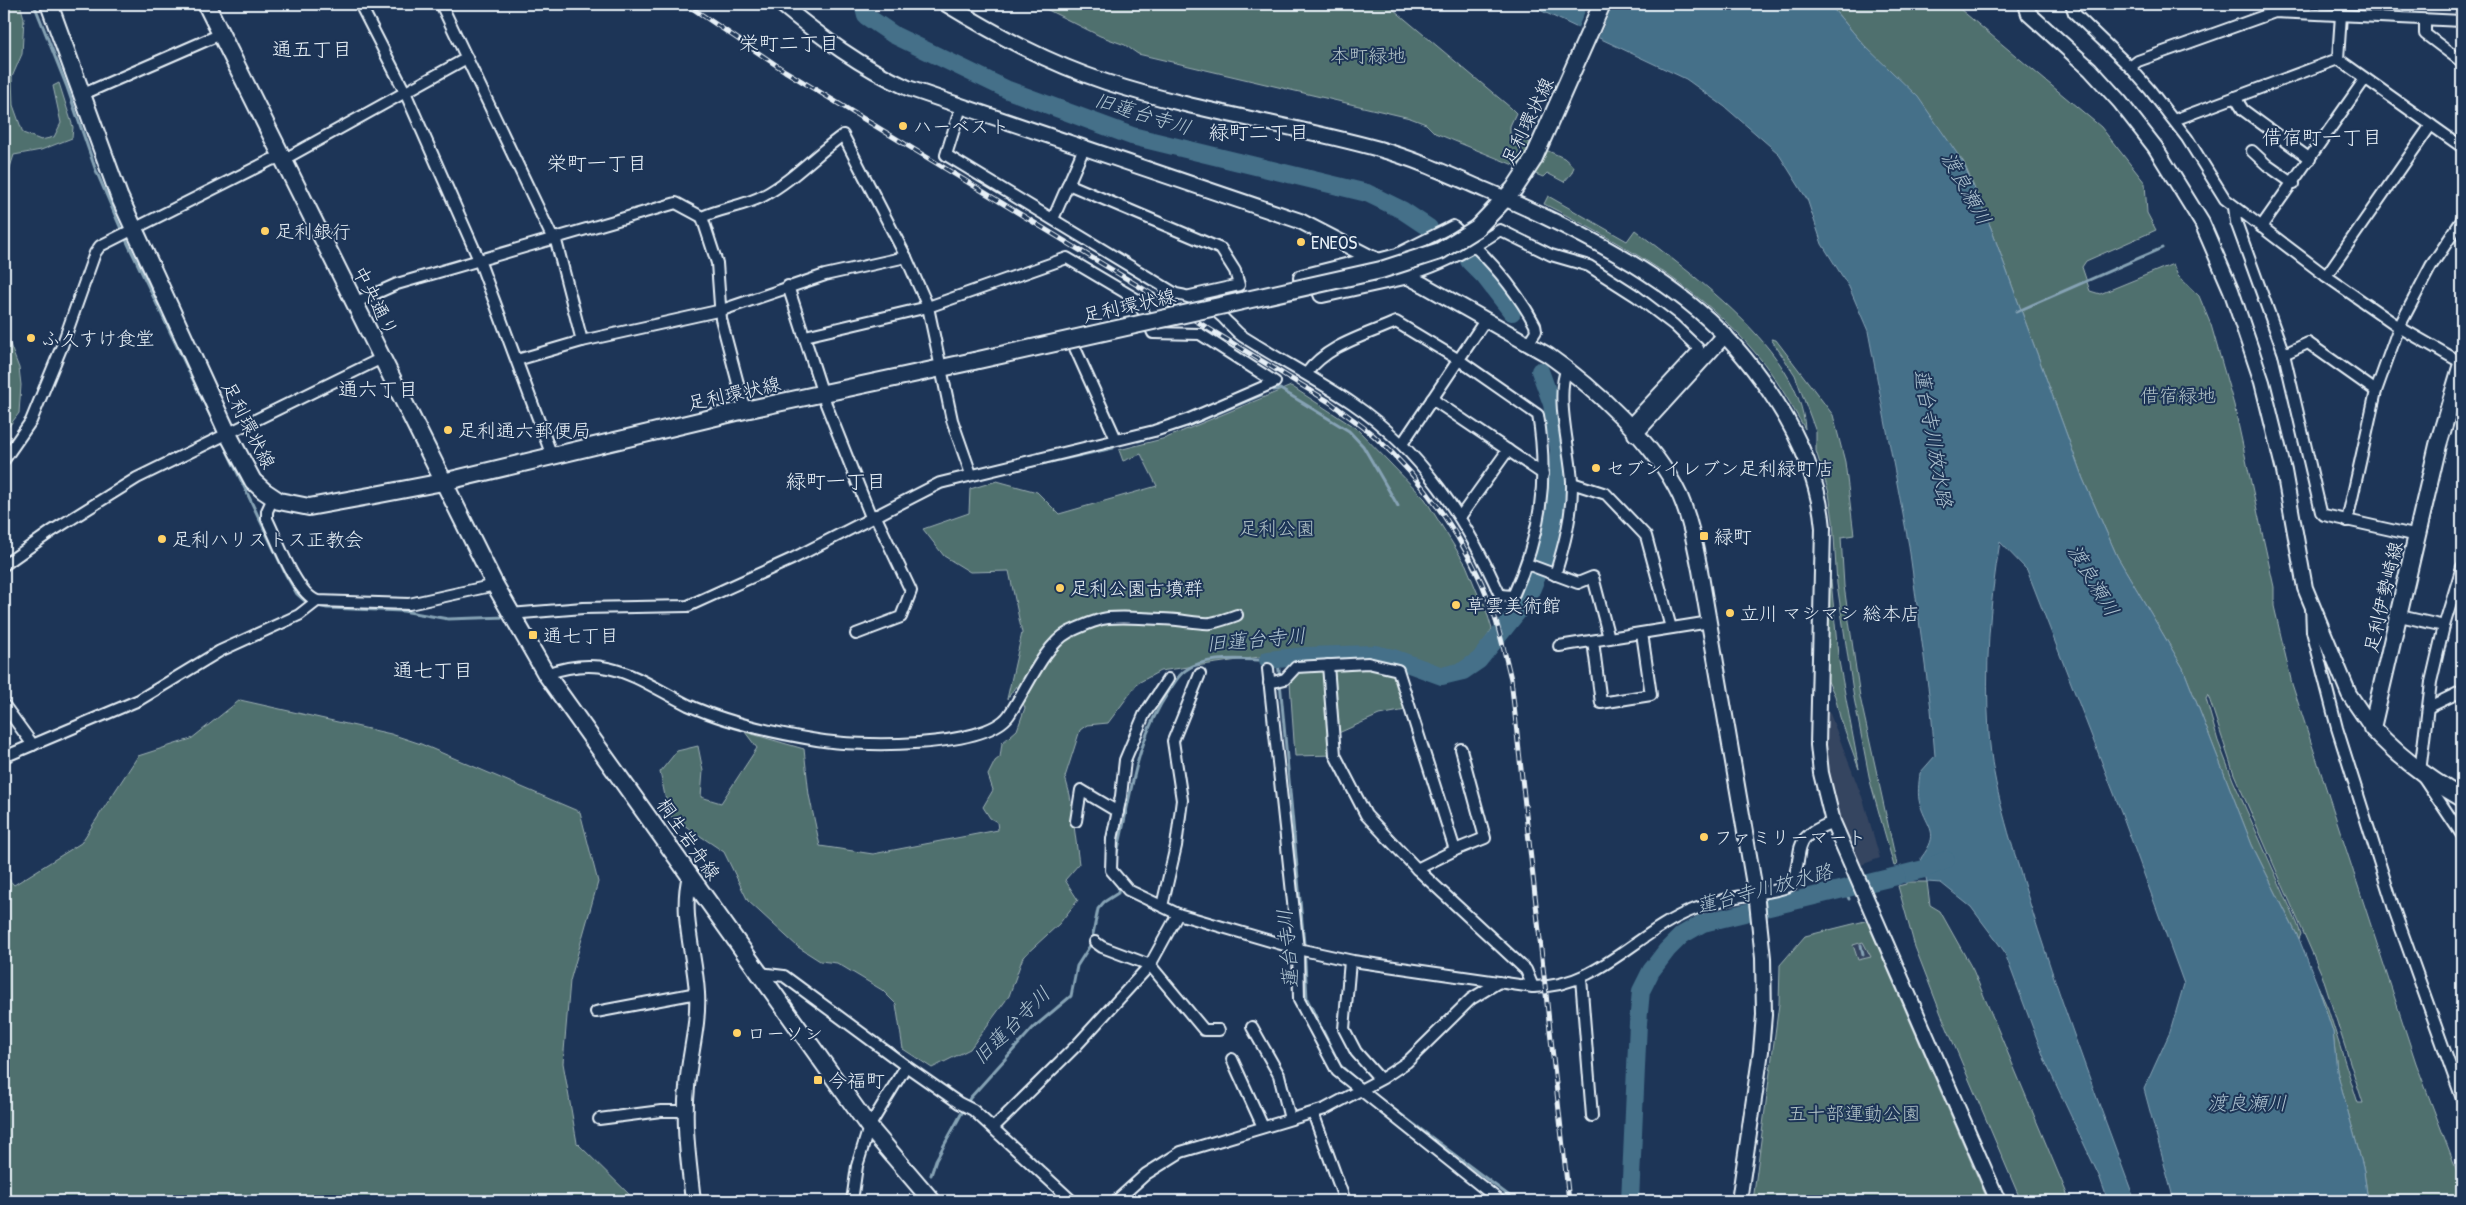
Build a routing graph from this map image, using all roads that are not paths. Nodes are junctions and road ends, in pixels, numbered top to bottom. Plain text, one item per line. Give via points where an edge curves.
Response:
1 (49, 4) edge
2 (206, 4) edge
3 (360, 4) edge
4 (441, 4) edge
5 (783, 4) edge
6 (946, 4) edge
7 (1602, 4) edge
8 (2026, 4) edge
9 (2071, 4) edge
10 (2340, 15) junction
11 (2425, 20) junction
12 (2462, 22) edge
13 (221, 34) junction
14 (467, 58) junction
15 (2338, 59) junction
16 (2462, 62) edge
17 (2130, 67) junction
18 (2365, 79) junction
19 (405, 92) junction
20 (81, 95) junction
21 (2235, 97) junction
22 (961, 108) junction
23 (2174, 120) junction
24 (2431, 126) junction
25 (2462, 147) edge
26 (1084, 148) junction
27 (2252, 151) dead end
28 (281, 157) junction
29 (2310, 159) junction
30 (1068, 184) junction
31 (2294, 184) junction
32 (1511, 193) junction
33 (2234, 207) junction
34 (702, 217) junction
35 (1053, 219) junction
36 (2462, 220) edge
37 (2261, 227) junction
38 (134, 230) junction
39 (554, 237) junction
40 (1476, 246) junction
41 (906, 257) junction
42 (479, 260) junction
43 (1374, 260) junction
44 (1404, 276) junction
45 (2326, 276) junction
46 (788, 286) junction
47 (1190, 296) junction
48 (354, 303) junction
49 (928, 307) junction
50 (722, 310) junction
51 (1486, 320) junction
52 (1131, 325) junction
53 (2399, 327) junction
54 (1725, 335) junction
55 (805, 336) junction
56 (582, 340) junction
57 (1529, 342) junction
58 (1075, 348) dead end
59 (2284, 354) junction
60 (382, 358) junction
61 (517, 360) junction
62 (1459, 360) junction
63 (2462, 364) edge
64 (940, 368) junction
65 (1567, 368) junction
66 (1306, 374) junction
67 (2376, 391) junction
68 (824, 393) junction
69 (1432, 399) junction
70 (745, 410) junction
71 (1632, 430) junction
72 (228, 434) junction
73 (1116, 439) junction
74 (1402, 444) junction
75 (1508, 450) junction
76 (552, 456) junction
77 (4, 460) edge
78 (971, 474) junction
79 (1543, 474) junction
80 (443, 482) junction
81 (1572, 483) junction
82 (273, 498) junction
83 (1460, 517) junction
84 (875, 518) junction
85 (2347, 521) junction
86 (2418, 536) junction
87 (4, 565) edge
88 (1530, 566) junction
89 (2462, 567) edge
90 (1552, 574) junction
91 (494, 585) junction
92 (316, 601) junction
93 (2311, 605) junction
94 (510, 614) junction
95 (1237, 615) dead end
96 (2400, 616) junction
97 (1710, 622) junction
98 (2444, 626) junction
99 (1671, 628) junction
100 (1642, 632) junction
101 (856, 634) dead end
102 (1609, 638) junction
103 (1592, 641) junction
104 (1559, 646) dead end
105 (1328, 665) junction
106 (1268, 669) dead end
107 (546, 674) junction
108 (1200, 674) dead end
109 (1168, 679) dead end
110 (1270, 683) junction
111 (2462, 691) edge
112 (4, 705) edge
113 (2428, 708) junction
114 (2372, 728) junction
115 (32, 745) junction
116 (1461, 749) dead end
117 (4, 757) edge
118 (2420, 772) junction
119 (2462, 798) edge
120 (1118, 812) junction
121 (1076, 821) dead end
122 (1833, 822) junction
123 (2462, 835) edge
124 (1455, 850) junction
125 (1418, 869) junction
126 (690, 876) junction
127 (1756, 898) junction
128 (1162, 906) junction
129 (1178, 914) junction
130 (1095, 942) dead end
131 (1298, 949) junction
132 (1350, 961) junction
133 (1150, 965) junction
134 (759, 973) junction
135 (1580, 978) junction
136 (1499, 982) junction
137 (1532, 987) junction
138 (697, 993) junction
139 (596, 1012) dead end
140 (1252, 1027) dead end
141 (1219, 1030) dead end
142 (1232, 1059) dead end
143 (906, 1066) junction
144 (1380, 1079) junction
145 (1360, 1091) junction
146 (2462, 1099) edge
147 (685, 1111) junction
148 (1313, 1113) junction
149 (1592, 1116) dead end
150 (599, 1119) dead end
151 (1290, 1119) junction
152 (869, 1127) junction
153 (994, 1127) junction
154 (1263, 1127) junction
155 (693, 1201) edge
156 (852, 1201) edge
157 (932, 1201) edge
158 (1072, 1201) edge
159 (1116, 1201) edge
160 (1344, 1201) edge
161 (1500, 1201) edge
162 (1739, 1201) edge
163 (1998, 1201) edge

1 - 20 main road, 足利環状線
2 - 13 main road, 中央通り
3 - 19 street
4 - 14 street
5 - 22 street via 831,44 878,74
6 - 32 street via 1023,49 1104,81 1169,100 1382,150
7 - 32 main road, 足利環状線 via 1544,139
8 - 93 street via 2029,14 2090,69 2143,130 2202,223 2231,290 2262,382
9 - 17 street via 2074,13
10 - 11 street
10 - 15 street
10 - 17 street via 2270,13 2138,61
11 - 12 street
11 - 16 street via 2425,34
13 - 20 street
13 - 28 main road, 中央通り
14 - 19 street
14 - 39 street
15 - 18 street
15 - 21 street
17 - 23 street
18 - 24 street
18 - 29 street
19 - 28 street via 290,156
19 - 42 street
20 - 38 main road, 足利環状線
21 - 23 street
21 - 29 street via 2243,110
22 - 26 street
22 - 35 street via 946,155
23 - 33 street via 2222,196
24 - 25 street
24 - 45 street
26 - 30 street
26 - 43 street via 1282,214
27 - 31 street
28 - 38 street
28 - 48 main road, 中央通り
29 - 31 street
30 - 35 street
30 - 47 street via 1221,249 1235,271 1239,285
31 - 37 street
32 - 52 main road, 足利環状線, bridge via 1478,228 1440,251 1405,264
32 - 54 street via 1639,268 1688,303
33 - 37 street
33 - 59 street via 2236,222
34 - 39 street via 676,203
34 - 41 street via 764,196 843,136
34 - 50 street via 717,263
35 - 47 street via 1176,294
36 - 53 street via 2431,266
37 - 45 street
38 - 72 main road, 足利環状線
38 - 77 street via 100,246 95,253 31,420
39 - 42 street
39 - 56 street
40 - 43 street via 1453,226 1397,254
40 - 44 street via 1428,270
40 - 57 street via 1529,313 1536,331
40 - 71 street via 1500,230 1551,255 1590,266 1636,296 1696,344 1696,353
41 - 46 street
41 - 49 street
42 - 48 street via 397,284
42 - 61 street
43 - 44 street
43 - 52 main road via 1158,310 1136,319
44 - 51 street
44 - 52 main road via 1177,326
45 - 53 street
46 - 50 street
46 - 55 street
47 - 66 street via 1220,314 1240,335
48 - 60 main road, 中央通り
49 - 55 street
49 - 64 street
49 - 73 street via 1067,258 1138,300 1154,333 1200,334 1275,382 1187,420
50 - 56 street
50 - 70 street via 721,319
51 - 57 street
51 - 62 street
52 - 64 main road, 足利環状線, bridge
53 - 63 street
53 - 67 street
54 - 71 street
54 - 122 street via 1758,374 1797,436 1818,493 1823,528 1818,745
55 - 68 street
56 - 61 street
57 - 65 street
58 - 73 street
59 - 67 street via 2308,343
59 - 85 street via 2321,512
60 - 72 street
60 - 80 main road, 中央通り
61 - 76 street
62 - 66 street via 1396,322 1327,352
62 - 69 street
62 - 79 street via 1538,415
63 - 86 main road, 足利伊勢崎線 via 2440,437
64 - 68 main road, 足利環状線
64 - 78 street via 952,420
65 - 71 street
65 - 81 street via 1562,389
66 - 74 street via 1353,404
67 - 85 street
68 - 70 main road, 足利環状線
68 - 84 street
69 - 74 street
69 - 75 street
70 - 76 main road, 足利環状線
71 - 97 street via 1664,468 1688,516
72 - 82 main road, 足利環状線 via 249,475
72 - 87 street via 137,478
73 - 78 street
74 - 83 street
75 - 79 street
75 - 83 street
76 - 80 main road, 足利環状線
78 - 84 street via 940,483
79 - 88 street
80 - 82 main road, 足利環状線 via 318,506 298,506
80 - 91 main road, 桐生岩舟線
81 - 90 street via 1565,544
81 - 99 street via 1606,494 1646,536
82 - 92 street via 267,519 300,586 308,598
83 - 88 street via 1500,595 1513,596
84 - 94 street via 688,606 583,608
84 - 101 street via 911,591 901,617
85 - 86 street
86 - 96 main road, 足利伊勢崎線
88 - 90 street
89 - 98 street
90 - 102 street via 1578,583 1593,577
91 - 92 street via 409,604
91 - 94 main road, 桐生岩舟線
92 - 115 street via 299,616 220,652 139,700
93 - 114 street via 2349,694
93 - 146 street via 2312,632 2337,728 2396,912
94 - 107 main road, 桐生岩舟線
95 - 107 street via 1210,623 1108,618 1067,633 1050,649 1008,717 994,728 962,737 913,743 818,740 734,722 688,704 636,676 598,666 576,666
96 - 98 street
96 - 114 main road, 足利伊勢崎線
97 - 99 street
97 - 127 street
98 - 113 street
99 - 100 street
100 - 102 street
100 - 103 street via 1651,695 1618,701 1601,703
102 - 103 street
103 - 104 street
105 - 110 street via 1296,667 1285,679
105 - 124 street via 1368,663 1398,670
105 - 125 street via 1335,755 1366,816
106 - 110 street
107 - 126 main road, 桐生岩舟線
108 - 128 street via 1173,741 1182,800 1176,846
109 - 120 street via 1144,715 1126,760
110 - 131 street
111 - 113 street
112 - 115 street
113 - 118 street
114 - 118 main road
115 - 117 street
116 - 124 street via 1485,838
118 - 119 main road
118 - 123 street
120 - 121 street via 1081,790
120 - 128 street via 1112,839 1111,870 1128,890
122 - 127 street via 1814,829 1805,837 1798,849 1791,885
122 - 163 street
124 - 125 street
125 - 137 street via 1526,970
126 - 134 main road, 桐生岩舟線
126 - 138 street via 686,897
127 - 135 street via 1696,908 1670,920 1615,959
127 - 162 street via 1764,1015 1756,1095
128 - 129 street
129 - 131 street
129 - 133 street
130 - 133 street
131 - 132 street
131 - 145 street via 1299,1000 1337,1071
132 - 136 street
132 - 144 street via 1344,1029 1356,1052
133 - 141 street via 1204,1030
133 - 153 street via 1076,1046
134 - 143 street via 784,976
134 - 152 main road, 桐生岩舟線
135 - 137 street via 1554,986
135 - 149 street
136 - 137 street
136 - 144 street via 1471,1000 1407,1062
138 - 139 street
138 - 147 street via 697,1021
140 - 151 street via 1279,1075
142 - 154 street
143 - 152 street
143 - 153 street
144 - 145 street
145 - 148 street
145 - 161 street
147 - 150 street
147 - 155 street
148 - 151 street
148 - 160 street
151 - 154 street
152 - 156 street via 857,1166
152 - 157 main road, 桐生岩舟線
153 - 158 street
154 - 159 street via 1181,1152 1146,1174

